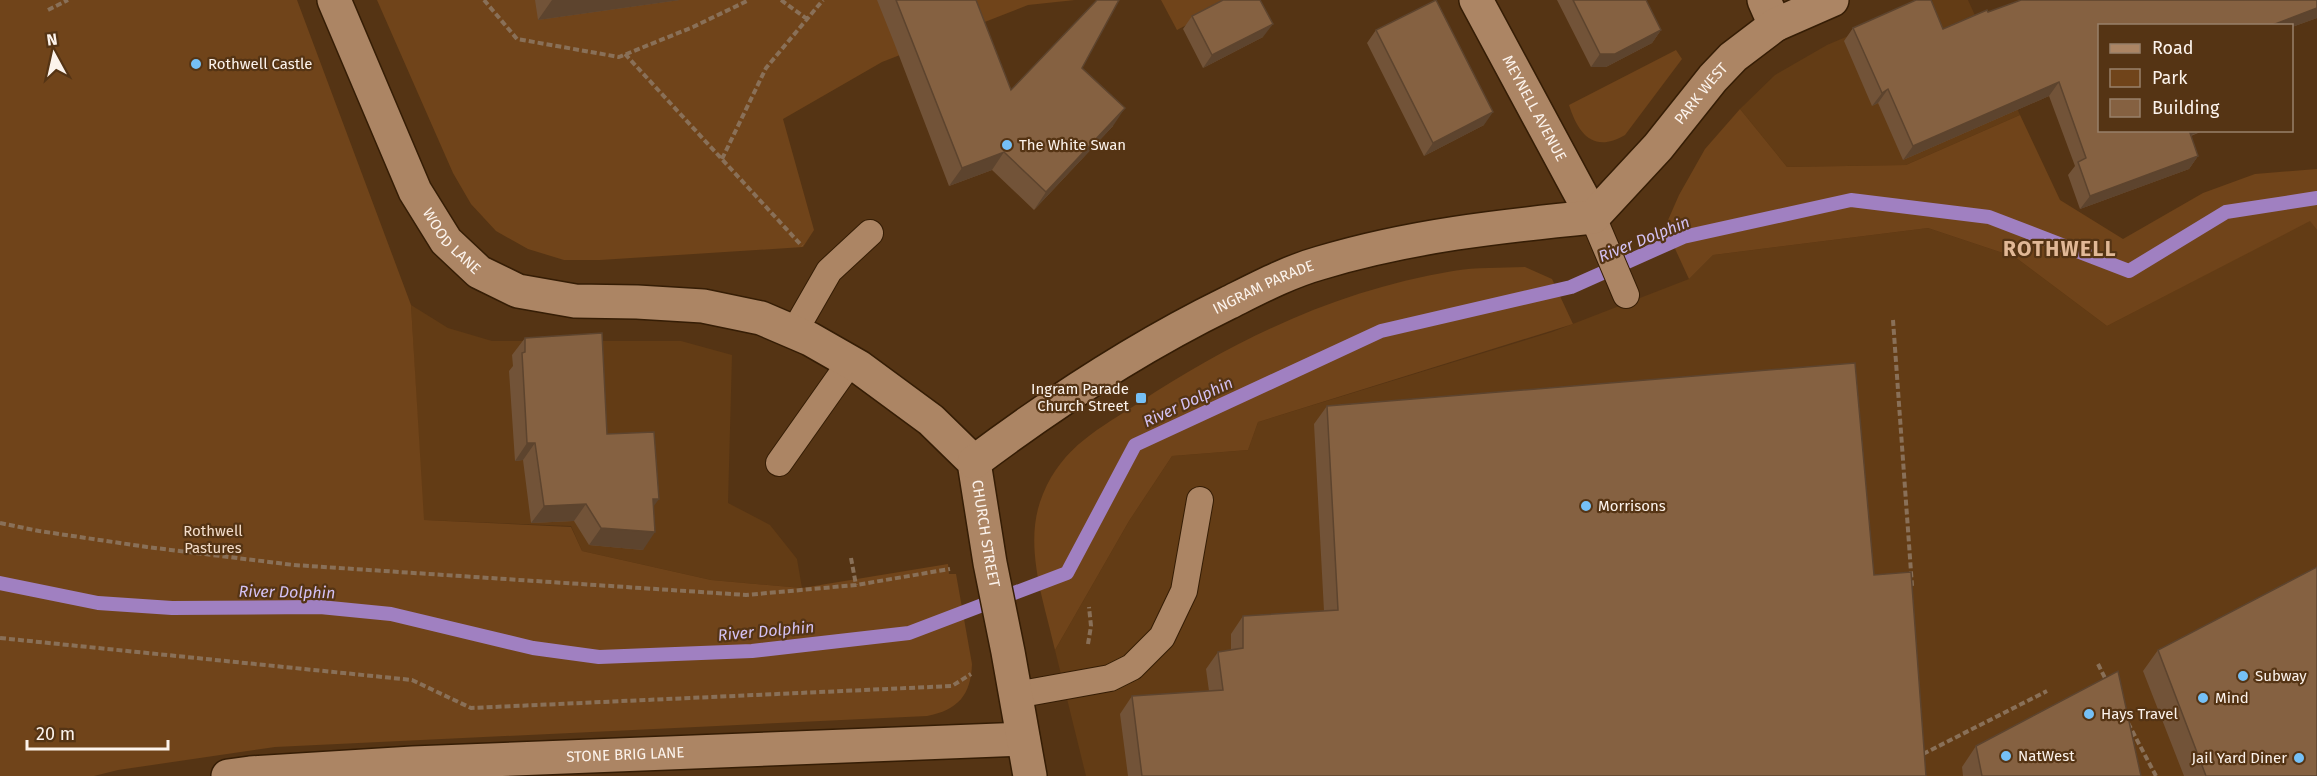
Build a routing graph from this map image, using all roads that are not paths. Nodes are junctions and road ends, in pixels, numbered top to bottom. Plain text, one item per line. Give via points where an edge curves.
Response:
1 (334, 0) edge
2 (1476, 0) edge
3 (1832, 0) edge
4 (1769, 12) edge
5 (1593, 218) junction
6 (870, 233) dead end
7 (1626, 295) dead end
8 (703, 306) joint
9 (794, 332) junction
10 (851, 361) junction
11 (974, 462) junction
12 (779, 463) dead end
13 (1200, 500) dead end
14 (1016, 695) junction
15 (1023, 739) junction
16 (413, 770) edge
17 (228, 776) edge
18 (1030, 776) edge

1 - 8 street, WOOD LANE via 415,191 446,241 479,272 518,291 575,301
2 - 5 street, MEYNELL AVENUE
3 - 4 street, PARK WEST
4 - 5 street, PARK WEST via 1658,147
5 - 7 lane
5 - 11 street, INGRAM PARADE via 1444,234 1317,263 1202,316 1128,358 1042,411
6 - 9 lane via 829,271
8 - 9 street, CHURCH STREET via 760,318
9 - 10 street, CHURCH STREET
10 - 11 street, CHURCH STREET via 932,420
10 - 12 lane
11 - 14 street, CHURCH STREET
13 - 14 lane via 1184,591 1162,637 1132,667 1110,678
14 - 15 street, CHURCH STREET
15 - 16 street, STONE BRIG LANE
15 - 18 street, CHURCH STREET
16 - 17 street, STONE BRIG LANE

